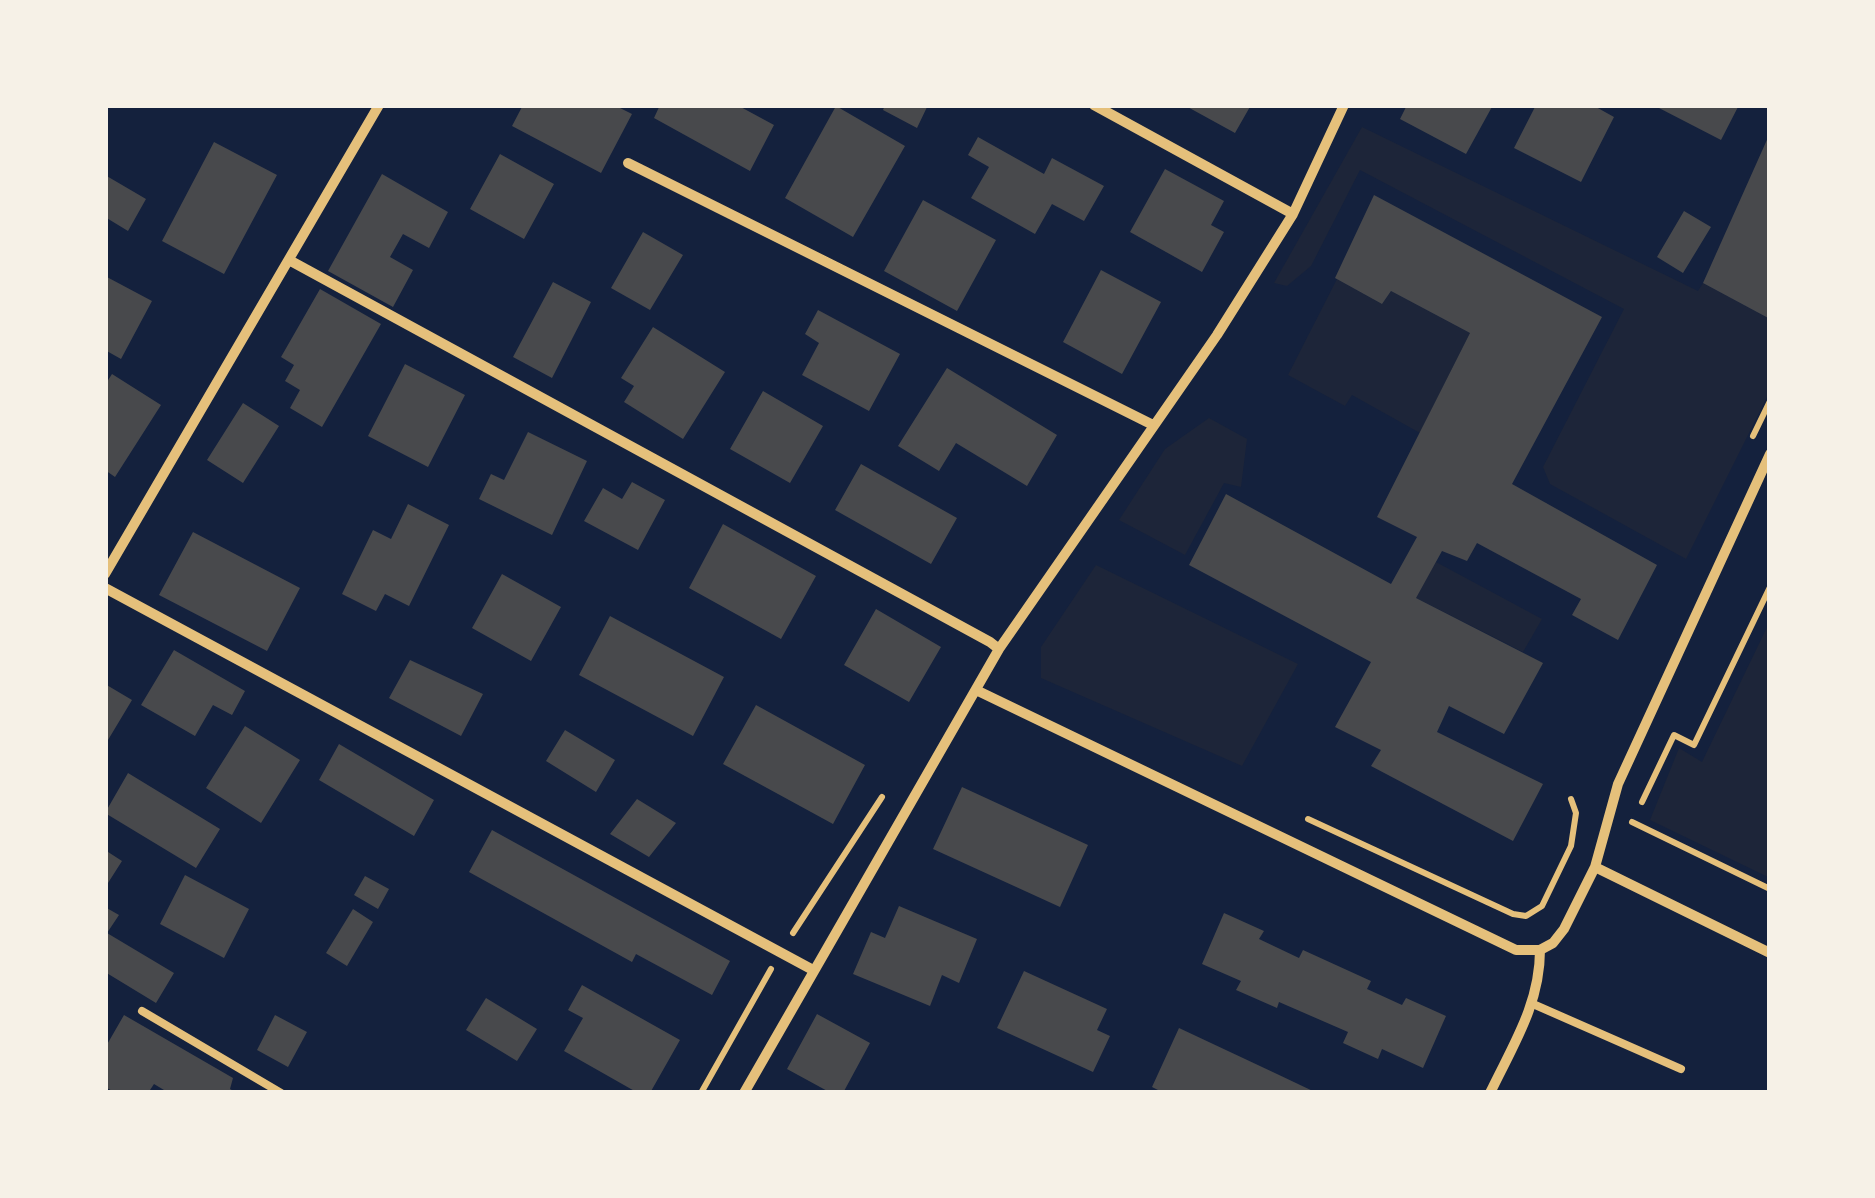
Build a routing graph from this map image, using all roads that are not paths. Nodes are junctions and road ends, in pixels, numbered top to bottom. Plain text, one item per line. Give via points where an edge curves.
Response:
1 (379, 105) edge
2 (1094, 105) edge
3 (1344, 105) edge
4 (628, 163) dead end
5 (1293, 214) junction
6 (290, 260) junction
7 (1154, 425) junction
8 (1770, 454) edge
9 (105, 574) edge
10 (105, 588) edge
11 (1000, 649) junction
12 (976, 690) junction
13 (1595, 867) junction
14 (1540, 950) junction
15 (1770, 953) edge
16 (813, 970) junction
17 (1533, 1004) junction
18 (142, 1011) dead end
19 (1681, 1069) dead end
20 (281, 1093) edge
21 (744, 1093) edge
22 (1490, 1093) edge

1 - 6 street
2 - 5 street
3 - 5 street
4 - 7 street
5 - 7 street
6 - 9 street
6 - 11 street
7 - 11 street
8 - 13 street via 1618,784
10 - 16 street
11 - 12 street
12 - 14 street via 1516,950
12 - 16 street
13 - 14 street via 1564,929
13 - 15 street
14 - 17 street
16 - 21 street
17 - 19 lane
17 - 22 street
18 - 20 lane

